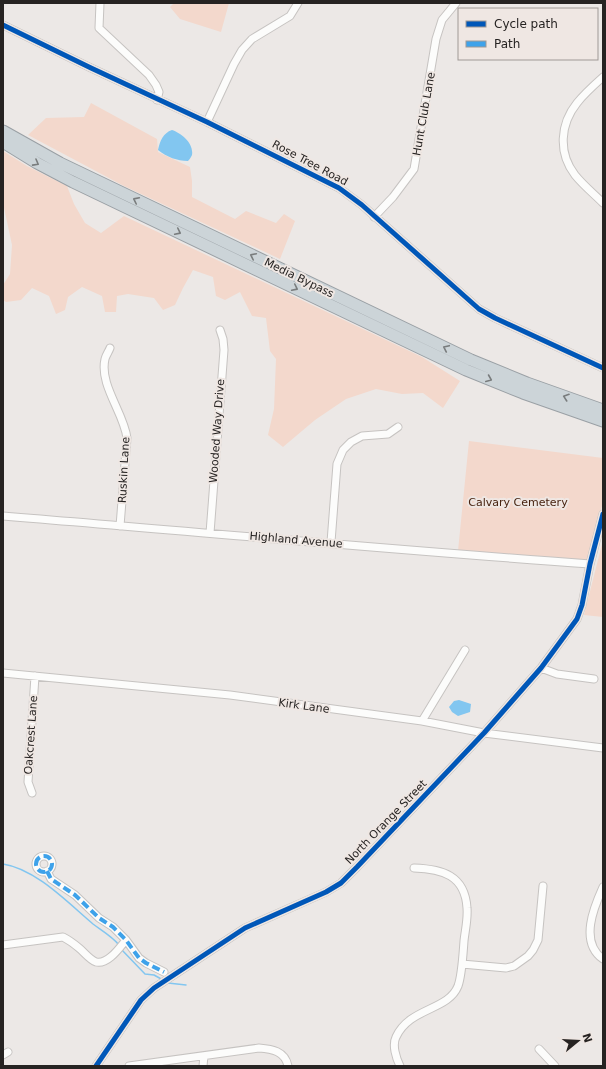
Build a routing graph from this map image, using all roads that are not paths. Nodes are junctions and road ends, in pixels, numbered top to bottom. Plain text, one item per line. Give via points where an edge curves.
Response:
1 (100, 3) edge
2 (298, 3) edge
3 (456, 3) edge
4 (3, 25) edge
5 (603, 77) edge
6 (157, 100) junction
7 (207, 122) junction
8 (3, 131) edge
9 (3, 142) edge
10 (603, 203) edge
11 (374, 217) junction
12 (220, 330) dead end
13 (110, 348) dead end
14 (603, 368) edge
15 (603, 410) edge
16 (603, 421) edge
17 (398, 428) dead end
18 (603, 514) edge
19 (3, 516) edge
20 (120, 526) junction
21 (210, 533) junction
22 (331, 542) junction
23 (590, 564) junction
24 (465, 650) dead end
25 (541, 668) junction
26 (3, 673) edge
27 (36, 676) junction
28 (594, 679) dead end
29 (422, 721) junction
30 (484, 733) junction
31 (603, 748) edge
32 (32, 793) dead end
33 (414, 868) dead end
34 (48, 871) dead end
35 (543, 886) dead end
36 (603, 887) edge
37 (124, 942) junction
38 (3, 945) edge
39 (603, 958) edge
40 (462, 964) junction
41 (164, 972) dead end
42 (539, 1048) dead end
43 (204, 1056) junction
44 (96, 1066) edge
45 (129, 1066) edge
46 (203, 1066) edge
47 (288, 1066) edge
48 (400, 1066) edge
49 (555, 1066) edge

1 - 6 street via 99,28 148,75 159,92
2 - 7 street via 290,16 252,39 242,50
3 - 11 street, Hunt Club Lane via 442,20 436,40 414,169
4 - 6 street, Rose Tree Road
5 - 10 street via 576,103 563,129 563,146 567,161 575,175
6 - 7 street, Rose Tree Road
7 - 11 street, Rose Tree Road via 339,188
15 -> 8 highway, Media Bypass via 527,383 444,347 60,163
9 -> 16 highway, Media Bypass via 73,182 439,357 523,393
11 - 14 street, Rose Tree Road via 480,309
12 - 21 street, Wooded Way Drive via 224,350
13 - 20 street, Ruskin Lane via 105,358 106,381 126,428 127,438
17 - 22 street via 388,434 362,436 343,450 337,464
18 - 23 street, North Orange Street
19 - 20 street, Highland Avenue
20 - 21 street, Highland Avenue
21 - 22 street, Highland Avenue
22 - 23 street, Highland Avenue via 388,549
23 - 25 street, North Orange Street via 577,619
24 - 29 street
25 - 28 street via 557,674
25 - 30 street, North Orange Street
26 - 27 street, Kirk Lane
27 - 29 street, Kirk Lane via 230,695
27 - 32 street, Oakcrest Lane via 28,782
29 - 30 street, Kirk Lane
30 - 31 street, Kirk Lane
30 - 44 street, North Orange Street via 341,883 245,928 154,988 141,1000
33 - 40 street via 444,872 461,886 467,909
34 - 37 street via 52,879 113,927
35 - 40 street via 538,940 528,956 514,966 506,968
36 - 39 street via 595,906 590,939 598,955
37 - 38 street via 103,962 90,958 68,939 63,938
37 - 41 street via 139,958
40 - 48 street via 458,986 451,996 441,1004 409,1019 395,1037
42 - 49 street
43 - 45 street
43 - 46 street
43 - 47 street via 259,1048 270,1049 280,1053

